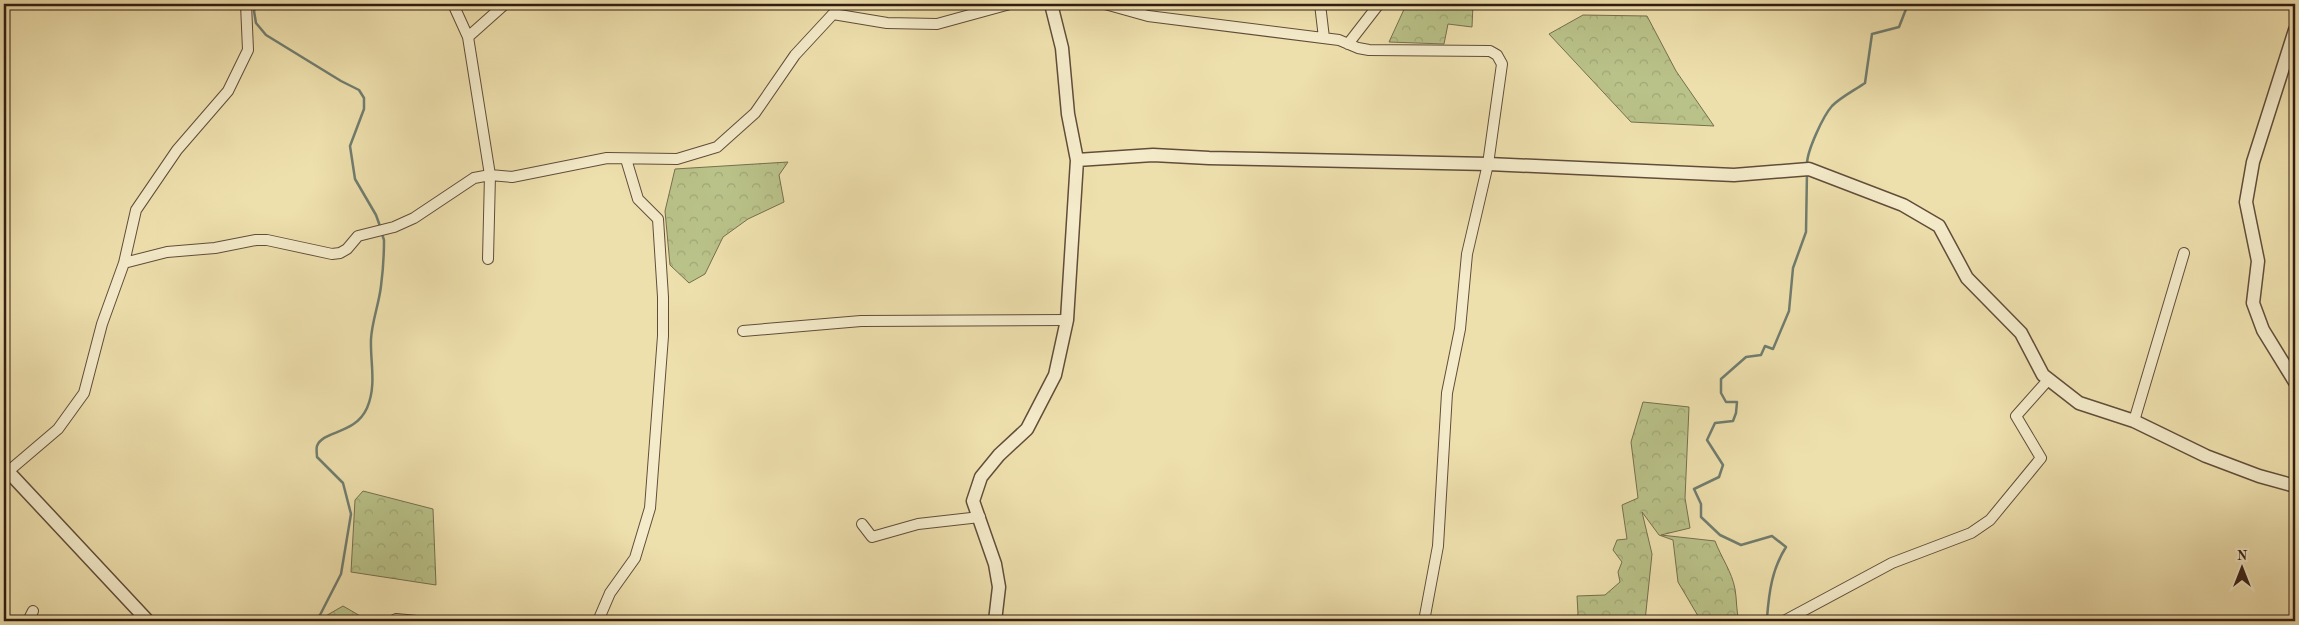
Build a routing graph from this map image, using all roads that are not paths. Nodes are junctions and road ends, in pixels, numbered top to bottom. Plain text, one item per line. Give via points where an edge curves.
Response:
1 (246, 4) edge
2 (453, 4) edge
3 (505, 4) edge
4 (1010, 4) edge
5 (1051, 4) edge
6 (1105, 4) edge
7 (1320, 4) edge
8 (1379, 4) edge
9 (833, 9) edge
10 (2295, 30) edge
11 (468, 37) junction
12 (1324, 38) junction
13 (1348, 44) junction
14 (626, 160) junction
15 (1078, 160) junction
16 (1488, 164) junction
17 (490, 175) junction
18 (2184, 253) dead end
19 (488, 259) dead end
20 (124, 263) junction
21 (1067, 320) junction
22 (743, 331) dead end
23 (2048, 379) junction
24 (2295, 382) edge
25 (2134, 421) junction
26 (5, 471) edge
27 (2295, 486) edge
28 (980, 517) junction
29 (862, 524) dead end
30 (33, 611) dead end
31 (28, 621) edge
32 (148, 621) edge
33 (392, 621) edge
34 (417, 621) edge
35 (598, 621) edge
36 (995, 621) edge
37 (1424, 621) edge
38 (1784, 621) edge

1 - 20 street via 248,50 228,91 177,150 136,210
2 - 11 street
3 - 11 street
4 - 9 street via 938,24 887,23
5 - 15 street via 1062,48 1068,114
6 - 12 street via 1148,16
7 - 12 street
8 - 13 street
9 - 14 street via 795,55 756,113 717,146 678,159
10 - 24 street via 2254,162 2246,202 2258,261 2254,303 2264,330
11 - 17 street
12 - 13 street
13 - 16 street via 1387,51 1490,51 1497,54 1502,64
14 - 17 street via 607,158 512,177
14 - 35 street via 638,199 658,219 662,336 650,508 635,558 610,593
15 - 16 street via 1154,155
15 - 21 street
16 - 23 street via 1734,175 1809,169 1903,205 1939,226 1967,278 2021,333
16 - 37 street via 1467,254 1460,329 1447,393 1438,546
17 - 19 street
17 - 20 street via 474,178 414,218 358,236 347,250 340,253 256,240 167,252
18 - 25 street
20 - 26 street via 102,324 84,393 58,429
21 - 22 street via 861,321
21 - 28 street via 1055,375 1027,428 981,477 972,501
23 - 25 street via 2079,403
23 - 38 street via 2016,416 2041,458 1990,520 1971,533 1892,563
25 - 27 street via 2206,456
26 - 32 street
28 - 29 street via 918,524 872,537
28 - 36 street via 997,572 999,587
30 - 31 street
33 - 34 street

